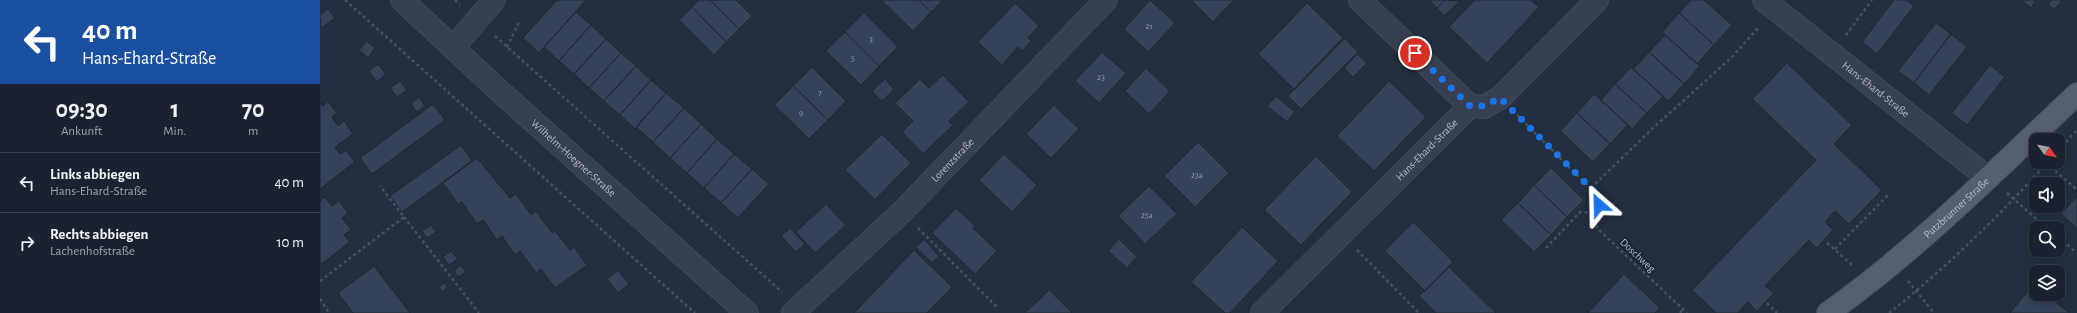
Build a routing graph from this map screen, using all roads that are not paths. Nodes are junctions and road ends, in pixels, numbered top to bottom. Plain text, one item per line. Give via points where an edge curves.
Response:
1 (402, 0) edge
2 (494, 0) edge
3 (1106, 0) edge
4 (1360, 0) edge
5 (1597, 0) edge
6 (1770, 4) edge
7 (453, 48) junction
8 (2077, 94) edge
9 (1470, 106) junction
10 (1988, 178) junction
11 (796, 310) edge
12 (747, 313) edge
13 (1262, 313) edge
14 (1828, 313) edge

1 - 7 street, Wilhelm-Hoegner-Straße
2 - 7 street
3 - 11 street, Lorenzstraße via 902,212
4 - 9 street
5 - 9 street via 1500,98 1484,106
6 - 10 street, Hans-Ehard-Straße
7 - 12 street, Wilhelm-Hoegner-Straße
8 - 10 main road, Putzbrunner Straße
9 - 13 street, Hans-Ehard-Straße
10 - 14 main road, Putzbrunner Straße via 1892,262

